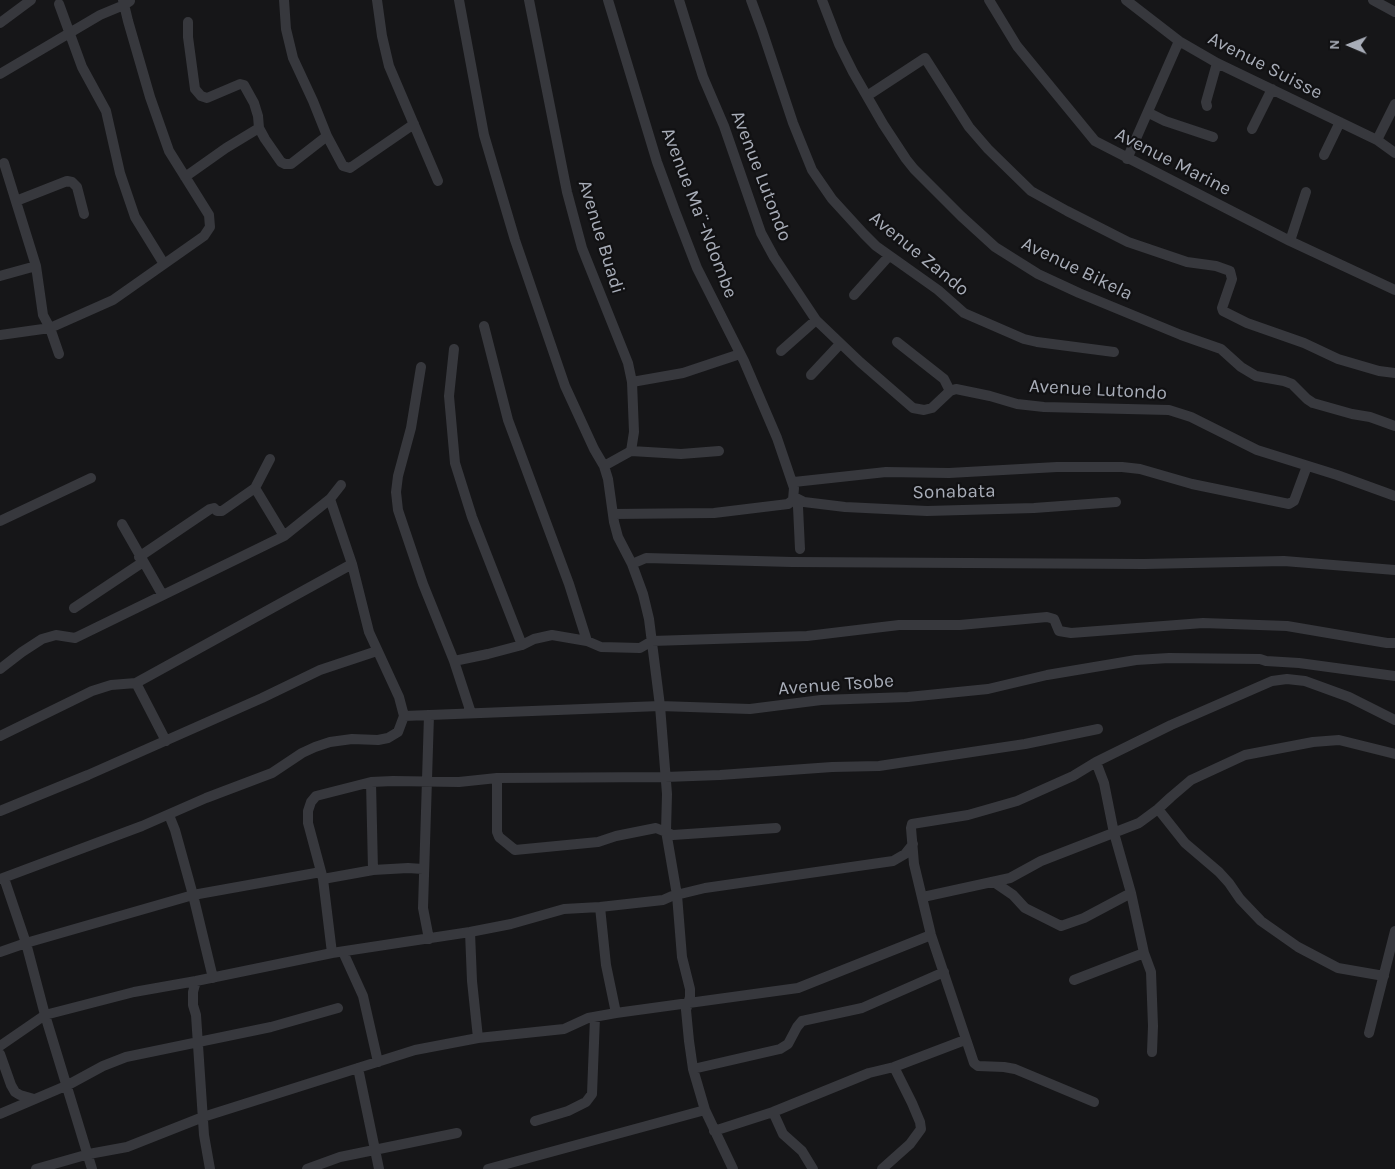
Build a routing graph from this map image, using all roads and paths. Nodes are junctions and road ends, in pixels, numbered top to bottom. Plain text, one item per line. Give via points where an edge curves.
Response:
1 (31, 0) edge
2 (284, 0) edge
3 (377, 0) edge
4 (458, 0) edge
5 (529, 0) edge
6 (608, 0) edge
7 (679, 0) edge
8 (751, 0) edge
9 (822, 0) edge
10 (989, 0) edge
11 (1126, 0) edge
12 (1377, 1) edge
13 (126, 2) edge
14 (59, 4) dead end
15 (1395, 12) edge
16 (188, 22) dead end
17 (0, 23) edge
18 (70, 33) junction
19 (1179, 41) junction
20 (1217, 63) junction
21 (0, 74) edge
22 (1272, 89) junction
23 (867, 96) junction
24 (1395, 104) edge
25 (1207, 106) dead end
26 (1149, 113) junction
27 (1340, 122) junction
28 (414, 124) junction
29 (259, 128) junction
30 (1252, 129) dead end
31 (327, 136) junction
32 (1213, 137) dead end
33 (1377, 140) junction
34 (1395, 153) edge
35 (1324, 155) dead end
36 (1127, 159) junction
37 (4, 163) dead end
38 (184, 177) junction
39 (438, 181) dead end
40 (1306, 192) dead end
41 (16, 201) junction
42 (84, 214) dead end
43 (1290, 241) junction
44 (890, 256) junction
45 (164, 264) junction
46 (36, 266) junction
47 (0, 276) edge
48 (1395, 290) edge
49 (854, 295) dead end
50 (816, 320) junction
51 (484, 326) dead end
52 (50, 328) junction
53 (0, 335) edge
54 (897, 342) dead end
55 (840, 344) junction
56 (454, 349) dead end
57 (781, 351) dead end
58 (1114, 352) dead end
59 (59, 354) dead end
60 (740, 354) junction
61 (421, 368) dead end
62 (1395, 373) edge
63 (811, 375) dead end
64 (632, 382) junction
65 (950, 391) junction
66 (1395, 426) edge
67 (631, 451) junction
68 (719, 451) dead end
69 (270, 458) dead end
70 (604, 466) junction
71 (1307, 466) junction
72 (91, 478) dead end
73 (341, 485) dead end
74 (256, 488) junction
75 (794, 492) junction
76 (1395, 496) edge
77 (330, 499) junction
78 (1116, 502) dead end
79 (613, 514) junction
80 (0, 521) edge
81 (122, 524) dead end
82 (284, 536) junction
83 (800, 549) dead end
84 (141, 559) junction
85 (352, 564) junction
86 (632, 564) junction
87 (1395, 570) edge
88 (162, 594) junction
89 (74, 608) dead end
90 (587, 641) junction
91 (652, 641) junction
92 (1395, 643) edge
93 (522, 645) junction
94 (377, 651) junction
95 (454, 661) junction
96 (0, 669) edge
97 (1395, 676) edge
98 (136, 683) junction
99 (660, 706) junction
100 (472, 713) junction
101 (428, 715) junction
102 (404, 716) junction
103 (1395, 720) edge
104 (1098, 729) dead end
105 (0, 736) edge
106 (166, 741) junction
107 (1395, 754) edge
108 (1096, 762) junction
109 (665, 777) junction
110 (497, 778) junction
111 (371, 782) junction
112 (426, 782) junction
113 (0, 810) edge
114 (1158, 810) junction
115 (169, 815) junction
116 (776, 828) dead end
117 (666, 831) junction
118 (1114, 833) junction
119 (913, 844) junction
120 (898, 860) junction
121 (914, 864) junction
122 (423, 869) junction
123 (373, 870) junction
124 (322, 876) junction
125 (2, 879) edge
126 (994, 882) junction
127 (1130, 893) junction
128 (193, 895) junction
129 (677, 895) junction
130 (923, 897) junction
131 (600, 907) junction
132 (1395, 930) edge
133 (470, 932) junction
134 (931, 935) junction
135 (429, 939) junction
136 (26, 942) junction
137 (0, 952) edge
138 (337, 952) junction
139 (1144, 953) junction
140 (1392, 961) edge
141 (944, 972) junction
142 (1384, 976) junction
143 (213, 978) junction
144 (1074, 980) dead end
145 (196, 982) junction
146 (688, 1002) junction
147 (338, 1008) dead end
148 (616, 1013) junction
149 (45, 1015) junction
150 (595, 1017) junction
151 (1369, 1033) dead end
152 (478, 1038) junction
153 (965, 1040) junction
154 (197, 1042) junction
155 (0, 1046) edge
156 (1152, 1052) dead end
157 (0, 1054) edge
158 (378, 1062) junction
159 (894, 1067) junction
160 (358, 1068) junction
161 (693, 1069) junction
162 (68, 1085) junction
163 (34, 1099) junction
164 (1094, 1102) dead end
165 (705, 1110) junction
166 (773, 1112) junction
167 (0, 1114) edge
168 (203, 1117) junction
169 (535, 1121) dead end
170 (714, 1131) junction
171 (457, 1133) dead end
172 (374, 1150) junction
173 (88, 1154) junction
174 (36, 1169) edge
175 (92, 1169) edge
176 (210, 1169) edge
177 (307, 1169) edge
178 (379, 1169) edge
179 (488, 1169) edge
180 (732, 1169) edge
181 (813, 1169) edge
182 (882, 1169) edge

1 - 17 street
2 - 31 street via 289,45
3 - 28 street via 389,66
4 - 70 street via 484,135 515,240 565,386
5 - 64 street, Avenue Buadi via 567,192 582,248 628,362
6 - 60 street, Avenue Ma¨-Ndombe via 657,162 697,268
7 - 50 street, Avenue Lutondo via 703,77 724,126 761,233
8 - 44 street, Avenue Zando via 812,170 842,211
9 - 23 street, Avenue Bikela via 839,44
10 - 36 street, Avenue Marine via 1016,46 1095,142
11 - 19 street, Avenue Suisse
12 - 15 street
13 - 18 street
13 - 38 street via 128,21 158,123
14 - 18 street
16 - 29 street via 195,90 207,98 242,84 254,103
18 - 21 street
18 - 45 street via 82,67 106,111 120,173 135,216
19 - 20 street, Avenue Suisse
19 - 26 street
20 - 22 street, Avenue Suisse
20 - 25 street
22 - 27 street, Avenue Suisse
22 - 30 street
23 - 62 street via 925,58 969,127 1031,191 1128,242 1187,262 1230,271 1232,280 1223,311 1338,359
23 - 66 street, Avenue Bikela via 914,169 987,241 1038,274 1125,313 1221,350 1252,374 1292,384 1312,403
24 - 33 street
26 - 32 street
26 - 36 street
27 - 33 street, Avenue Suisse
27 - 35 street
28 - 31 street via 350,168 340,163
28 - 39 street
29 - 31 street via 281,162 288,165
29 - 38 street
33 - 34 street, Avenue Suisse
36 - 43 street, Avenue Marine
37 - 41 street
38 - 45 street via 208,215 210,227 204,236
40 - 43 street
41 - 42 street via 67,181 77,188
41 - 46 street
43 - 48 street, Avenue Marine
44 - 49 street
44 - 58 street, Avenue Zando via 964,312 1024,339
45 - 52 street via 113,300
46 - 47 street
46 - 52 street via 43,315
50 - 55 street, Avenue Lutondo
50 - 57 street
51 - 90 street via 508,420
52 - 53 street
52 - 59 street
54 - 65 street via 944,378
55 - 63 street
55 - 65 street, Avenue Lutondo via 913,408 932,408
56 - 93 street via 450,396 455,463 472,517
60 - 64 street via 683,374
60 - 75 street, Avenue Ma¨-Ndombe via 773,429
61 - 95 street via 412,428 398,476 398,510
64 - 67 street, Avenue Buadi via 634,432
65 - 71 street, Avenue Lutondo via 962,389 1017,404 1044,407 1169,410 1191,417 1257,450
67 - 68 street via 682,454
67 - 70 street
69 - 74 street
70 - 79 street
71 - 75 street via 1294,500 1289,504 1122,467 886,472
71 - 76 street, Avenue Lutondo
72 - 80 street
73 - 77 street
74 - 82 street
74 - 84 street via 222,511 210,509
75 - 78 street, Sonabata via 804,502 927,511
75 - 79 street via 788,504 714,512
75 - 83 street, Avenue Ma¨-Ndombe
77 - 82 street
77 - 85 street
79 - 86 street via 618,537
81 - 84 street
82 - 88 street
84 - 88 street
84 - 89 street
85 - 94 street
85 - 98 street
86 - 87 street via 646,558 1144,564 1284,561
86 - 91 street via 643,594
88 - 96 street via 74,638 56,636 42,639
90 - 91 street via 601,647 640,648
90 - 93 street via 552,635
91 - 92 street via 798,636 899,625 960,625 1047,617 1054,619 1062,633 1222,624 1287,626
91 - 99 street
93 - 95 street
94 - 102 street
94 - 106 street via 320,670
95 - 100 street
97 - 99 street, Avenue Tsobe via 1260,659 1149,659 951,693 821,700 750,709
98 - 105 street via 111,685 92,691
98 - 106 street
99 - 100 street, Avenue Tsobe
99 - 109 street
100 - 101 street, Avenue Tsobe
101 - 102 street, Avenue Tsobe
101 - 112 street
102 - 115 street via 398,732 388,738 330,742 302,753 272,773
103 - 108 street via 1349,697 1312,684 1297,680 1272,681
104 - 109 street via 1025,744 878,766
106 - 113 street
107 - 114 street via 1339,740 1245,756 1191,780
108 - 118 street via 1104,783
108 - 119 street via 1017,801 975,813 912,824
109 - 110 street
109 - 117 street
110 - 112 street
110 - 117 street via 497,832 515,850 598,842 656,828
111 - 112 street
111 - 123 street
111 - 124 street via 316,796 311,802 308,823
112 - 122 street
114 - 118 street via 1139,823
114 - 142 street via 1184,843 1219,872 1262,921 1298,947 1331,965
115 - 125 street
115 - 128 street
116 - 117 street via 673,835
117 - 129 street
118 - 126 street
118 - 127 street
119 - 120 street
119 - 121 street
120 - 121 street
120 - 129 street
121 - 130 street
122 - 123 street
122 - 135 street via 423,908
123 - 124 street
124 - 128 street
124 - 138 street
125 - 136 street
126 - 127 street via 1025,908 1061,926 1084,918
126 - 130 street
127 - 139 street
128 - 136 street
128 - 143 street
129 - 131 street via 663,900
129 - 146 street via 682,957 690,989
130 - 134 street
131 - 133 street via 564,909
131 - 148 street via 606,965
132 - 140 street
133 - 135 street
133 - 152 street
134 - 141 street
134 - 146 street via 798,988
135 - 138 street
136 - 137 street
136 - 149 street
138 - 143 street
138 - 158 street via 363,996
139 - 144 street
139 - 156 street via 1152,985
140 - 142 street
141 - 153 street
141 - 161 street via 862,1008 802,1022 788,1044 780,1048
142 - 151 street
143 - 145 street
145 - 149 street via 134,992
145 - 154 street via 193,1006
146 - 148 street
146 - 161 street via 686,1020
147 - 154 street via 271,1027
148 - 150 street
149 - 155 street
149 - 162 street
150 - 152 street via 564,1029
150 - 169 street via 592,1094 586,1102 568,1111
152 - 158 street via 415,1050
153 - 159 street
153 - 164 street via 978,1066 1015,1069
154 - 162 street via 126,1057
154 - 168 street
157 - 163 street via 15,1092
158 - 160 street
159 - 166 street via 869,1073
159 - 182 street via 921,1129 910,1144
160 - 168 street
160 - 172 street
161 - 165 street
162 - 163 street
162 - 173 street
163 - 167 street
165 - 170 street
165 - 179 street
166 - 170 street
166 - 181 street via 783,1134 802,1151
168 - 173 street via 127,1147
168 - 176 street
170 - 180 street
171 - 172 street
172 - 177 street
172 - 178 street
173 - 174 street
173 - 175 street

